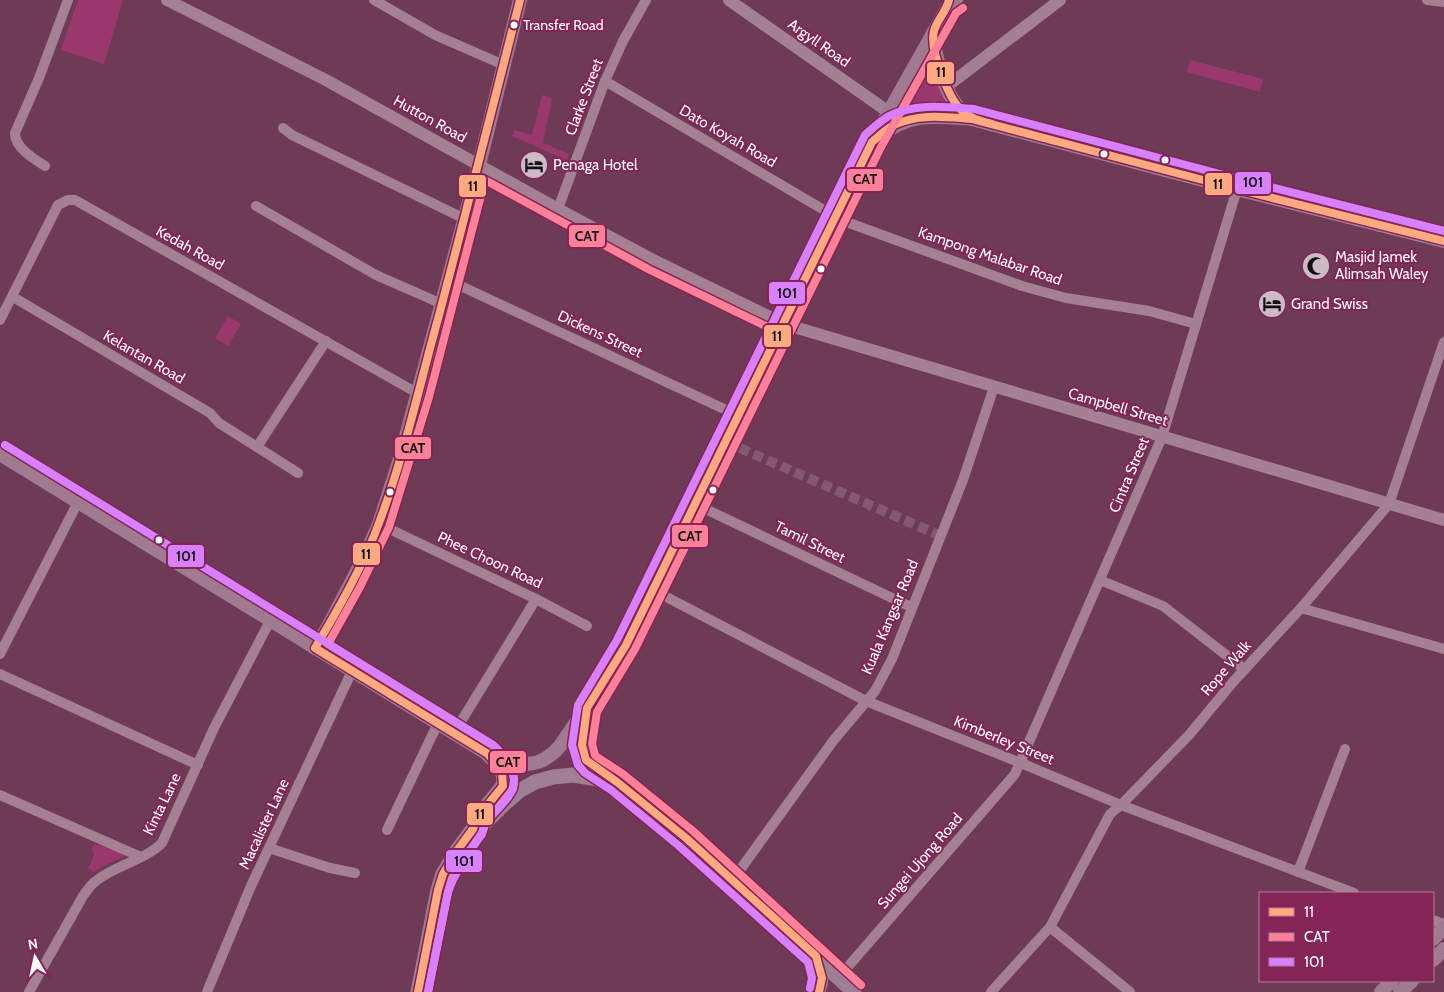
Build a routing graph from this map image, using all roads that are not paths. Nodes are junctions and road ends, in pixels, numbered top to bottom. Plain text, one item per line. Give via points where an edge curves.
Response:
1 (68, 0) edge
2 (169, 0) edge
3 (374, 0) edge
4 (520, 0) edge
5 (646, 0) edge
6 (729, 0) edge
7 (1060, 0) edge
8 (1427, 0) edge
9 (951, 2) edge
10 (1444, 2) edge
11 (933, 33) junction
12 (504, 65) junction
13 (605, 81) junction
14 (946, 87) junction
15 (890, 113) junction
16 (972, 118) junction
17 (283, 128) dead end
18 (872, 142) junction
19 (480, 165) junction
20 (45, 166) dead end
21 (1237, 189) junction
22 (256, 206) dead end
23 (558, 209) junction
24 (836, 217) junction
25 (465, 219) junction
26 (1444, 241) edge
27 (448, 280) junction
28 (12, 297) junction
29 (442, 304) junction
30 (0, 320) edge
31 (784, 324) junction
32 (1196, 324) junction
33 (326, 341) junction
34 (1444, 342) edge
35 (994, 387) junction
36 (419, 394) junction
37 (739, 416) junction
38 (1162, 437) junction
39 (257, 447) junction
40 (0, 454) edge
41 (298, 473) dead end
42 (78, 502) junction
43 (695, 504) junction
44 (1389, 504) junction
45 (1444, 520) edge
46 (379, 524) junction
47 (1100, 580) junction
48 (653, 590) junction
49 (536, 598) junction
50 (911, 607) junction
51 (1301, 608) junction
52 (270, 621) junction
53 (587, 626) dead end
54 (314, 648) junction
55 (1444, 649) edge
56 (0, 654) edge
57 (1244, 669) junction
58 (352, 671) junction
59 (0, 674) edge
60 (866, 701) junction
61 (587, 708) junction
62 (438, 723) junction
63 (454, 733) junction
64 (1345, 749) dead end
65 (488, 754) junction
66 (1021, 763) junction
67 (198, 765) junction
68 (617, 782) junction
69 (0, 795) edge
70 (1121, 806) junction
71 (473, 829) junction
72 (386, 830) dead end
73 (269, 848) junction
74 (141, 857) junction
75 (1298, 872) junction
76 (356, 873) dead end
77 (732, 881) junction
78 (1351, 892) edge
79 (1050, 926) junction
80 (1444, 928) edge
81 (1434, 938) edge
82 (1444, 949) edge
83 (816, 956) junction
84 (1434, 959) edge
85 (839, 977) junction
86 (1391, 982) edge
87 (1411, 982) edge
88 (29, 992) edge
89 (207, 992) edge
90 (418, 992) edge
91 (819, 992) edge
92 (854, 992) edge
93 (991, 992) edge
94 (1130, 992) edge
95 (1381, 992) edge
96 (1400, 992) edge

1 - 20 street via 15,133 17,143
2 - 19 street, Hutton Road via 324,79
3 - 12 street via 435,35
4 - 12 main road
5 - 13 street, Clarke Street
6 - 15 street, Argyll Road
7 - 14 street
8 - 10 street
9 - 11 main road
11 - 14 main road
11 - 15 main road
12 - 19 main road
13 - 23 street, Clarke Street
13 - 24 street, Dato Koyah Road
14 - 16 main road via 958,107
15 - 18 main road
16 - 18 main road via 919,117 893,126
16 - 21 main road
17 - 25 street
18 - 24 main road
19 - 23 street, Hutton Road
19 - 25 main road
21 - 26 main road
21 - 32 street, Cintra Street
22 - 29 street via 376,275
23 - 31 street, Hutton Road
24 - 31 main road
24 - 32 street, Kampong Malabar Road via 1022,286
25 - 27 main road
27 - 29 main road
27 - 37 street, Dickens Street
28 - 30 street, Kedah Road
28 - 33 street, Kedah Road via 58,205 74,200
28 - 39 street, Kelantan Road via 210,412 219,423
29 - 36 main road
31 - 35 street, Campbell Street
31 - 37 main road
32 - 38 street, Cintra Street
33 - 36 street, Kedah Road
33 - 39 street
34 - 44 street, Rope Walk
35 - 38 street, Campbell Street
35 - 50 street, Kuala Kangsar Road via 963,480
36 - 46 main road
37 - 43 main road
38 - 44 street, Campbell Street
38 - 47 street, Cintra Street
39 - 41 street, Kelantan Road
40 - 42 main road
42 - 52 main road
42 - 56 street
43 - 48 main road
43 - 50 street, Tamil Street
44 - 45 street, Campbell Street
44 - 51 street, Rope Walk
46 - 49 street, Phee Choon Road
46 - 54 main road via 351,583
47 - 57 street via 1163,606
47 - 66 street, Cintra Street
48 - 60 street, Kimberley Street
48 - 61 main road via 611,671
49 - 53 street, Phee Choon Road
49 - 63 street
50 - 60 street, Kuala Kangsar Road via 892,659
51 - 55 street
51 - 57 street, Rope Walk
52 - 54 main road
52 - 67 street, Kinta Lane
54 - 58 main road
57 - 70 street, Rope Walk via 1189,735
58 - 62 main road
58 - 73 street, Macalister Lane
59 - 67 street
60 - 66 street, Kimberley Street
60 - 77 street, Kuala Kangsar Road via 833,741
61 - 65 main road via 548,758 521,764
61 - 68 main road via 582,745 586,760
62 - 63 main road
62 - 72 street
63 - 65 main road
64 - 75 street
65 - 71 main road via 502,770 504,781 476,819
66 - 70 street, Kimberley Street
66 - 85 street, Sungei Ujong Road via 1013,778
67 - 74 street, Kinta Lane via 162,843
68 - 71 main road via 573,776 535,782 519,791 483,825
68 - 77 main road via 686,838
69 - 74 street
70 - 75 street, Kimberley Street
70 - 79 street, Rope Walk via 1110,814
71 - 90 main road via 443,874
73 - 76 street
73 - 89 street, Macalister Lane
74 - 88 street, Kinta Lane via 96,880 89,887
75 - 78 street, Kimberley Street
77 - 83 main road
79 - 93 street, Rope Walk
79 - 94 street
80 - 81 main road
82 - 84 main road
83 - 85 main road
83 - 91 street via 823,981
85 - 92 main road
86 - 95 main road
87 - 96 main road

